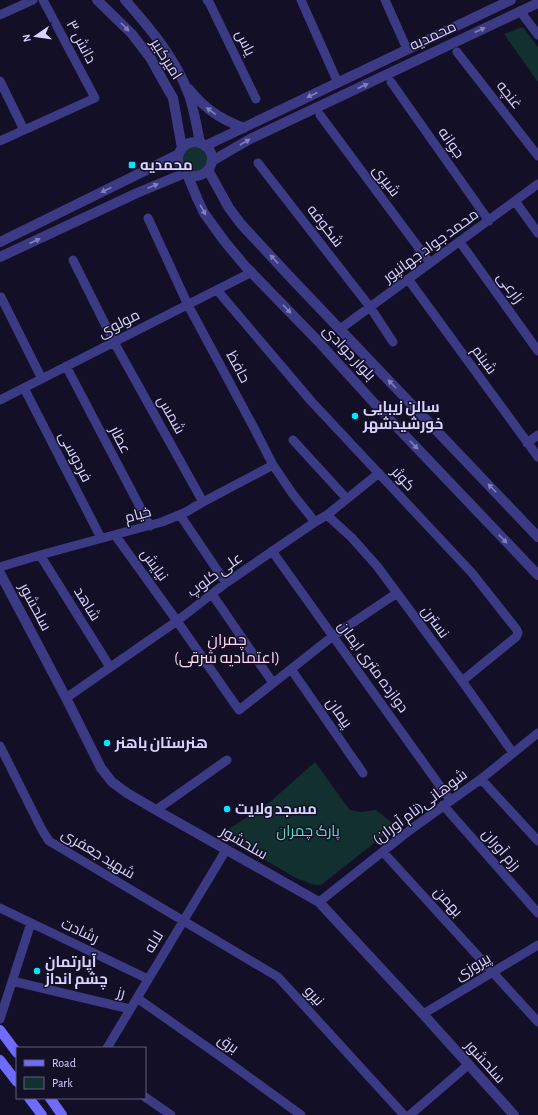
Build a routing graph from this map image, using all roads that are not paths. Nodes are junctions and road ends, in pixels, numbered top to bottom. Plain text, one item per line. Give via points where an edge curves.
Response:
1 (33, 0) edge
2 (42, 0) edge
3 (97, 0) edge
4 (125, 0) edge
5 (301, 0) edge
6 (386, 0) edge
7 (511, 0) edge
8 (210, 1) edge
9 (538, 3) edge
10 (520, 11) junction
11 (0, 15) edge
12 (538, 34) edge
13 (407, 49) junction
14 (457, 52) dead end
15 (0, 81) edge
16 (391, 82) dead end
17 (338, 83) junction
18 (185, 85) junction
19 (256, 99) dead end
20 (320, 115) dead end
21 (244, 128) junction
22 (24, 130) junction
23 (0, 141) edge
24 (203, 144) junction
25 (180, 151) junction
26 (538, 156) edge
27 (258, 163) dead end
28 (210, 166) junction
29 (186, 174) junction
30 (538, 184) edge
31 (516, 201) junction
32 (148, 218) dead end
33 (489, 221) junction
34 (538, 232) edge
35 (0, 242) edge
36 (460, 242) junction
37 (0, 257) edge
38 (73, 260) dead end
39 (430, 263) junction
40 (252, 272) junction
41 (408, 279) junction
42 (217, 290) junction
43 (1, 297) dead end
44 (188, 305) junction
45 (370, 307) junction
46 (340, 329) junction
47 (114, 342) junction
48 (394, 342) dead end
49 (538, 351) edge
50 (66, 366) junction
51 (42, 379) junction
52 (24, 388) junction
53 (0, 400) edge
54 (538, 435) edge
55 (293, 440) dead end
56 (527, 443) junction
57 (538, 457) edge
58 (273, 465) junction
59 (379, 474) junction
60 (347, 499) junction
61 (203, 502) junction
62 (180, 515) junction
63 (327, 515) junction
64 (315, 522) junction
65 (150, 526) junction
66 (115, 535) junction
67 (538, 537) edge
68 (101, 538) junction
69 (272, 551) junction
70 (40, 555) junction
71 (0, 567) edge
72 (0, 573) edge
73 (538, 575) edge
74 (226, 583) junction
75 (397, 593) junction
76 (212, 594) junction
77 (178, 620) junction
78 (333, 636) junction
79 (110, 667) junction
80 (291, 669) junction
81 (462, 681) junction
82 (273, 683) junction
83 (66, 698) junction
84 (537, 736) edge
85 (0, 746) edge
86 (513, 753) junction
87 (227, 760) dead end
88 (364, 773) dead end
89 (481, 779) junction
90 (447, 803) junction
91 (156, 810) junction
92 (538, 841) edge
93 (226, 850) junction
94 (383, 852) junction
95 (319, 902) junction
96 (0, 908) edge
97 (538, 913) edge
98 (183, 921) junction
99 (31, 923) junction
100 (538, 945) edge
101 (492, 972) junction
102 (148, 979) junction
103 (12, 981) junction
104 (137, 998) junction
105 (130, 1010) junction
106 (423, 1014) junction
107 (0, 1019) edge
108 (538, 1022) edge
109 (0, 1030) edge
110 (108, 1047) edge
111 (16, 1052) edge
112 (0, 1060) edge
113 (468, 1065) junction
114 (16, 1081) edge
115 (146, 1098) edge
116 (30, 1099) edge
117 (51, 1099) edge
118 (42, 1115) edge
119 (62, 1115) edge
120 (170, 1115) edge
121 (301, 1115) edge
122 (404, 1115) edge
123 (410, 1115) edge
124 (514, 1115) edge

1 - 11 street
2 - 22 street, دانش ۳ via 95,98
3 -> 25 street, امیرکبیر via 132,34 151,59 173,98
4 - 18 street via 164,48
5 - 17 street
6 - 13 street
7 - 13 street, محمدیه
8 - 19 street, یاس
9 - 10 street, محمدیه
10 - 12 street
28 -> 10 street, محمدیه via 250,139
13 - 17 street, محمدیه
14 - 26 street, غنچه
15 - 22 street
16 - 33 street, جوانه
17 -> 21 street, محمدیه
21 -> 18 street via 206,108
18 - 24 street
20 - 39 street, شیری
21 - 24 street, محمدیه
22 - 23 street
24 - 25 street via 192,142
24 - 28 street via 211,155
25 - 29 street via 178,164
25 -> 35 street
27 - 45 street, شکوفه
28 - 29 street via 200,175
46 -> 28 street, بلوار جوادی via 241,224 229,208
37 -> 29 street via 136,193
29 -> 40 street, بلوار جوادی via 209,221
30 - 31 street, محمد جواد جهانپور
31 - 33 street, محمد جواد جهانپور
31 - 34 street
32 - 44 street, حافظ
33 - 36 street, محمد جواد جهانپور
36 - 39 street, محمد جواد جهانپور
36 - 49 street, زارعی
38 - 47 street, شمس
39 - 41 street, محمد جواد جهانپور
40 - 42 street, مولوی
40 -> 73 street, بلوار جوادی
41 - 45 street, محمد جواد جهانپور
41 - 56 street, شبنم
42 - 44 street, مولوی
42 - 59 street, کوثر via 311,401
43 - 51 street
44 - 47 street, مولوی
44 - 58 street, حافظ
45 - 46 street, محمد جواد جهانپور
45 - 48 street, شکوفه
67 -> 46 street, بلوار جوادی
47 - 50 street, مولوی
47 - 61 street, شمس
50 - 51 street, مولوی
50 - 65 street, عطار
51 - 52 street, مولوی
52 - 53 street, مولوی
52 - 68 street, فردوسی
54 - 56 street
55 - 60 street
56 - 57 street, شبنم
58 - 61 street, خیام
58 - 64 street, حافظ
59 - 60 street, علی کلوپ
59 - 81 street, کوثر via 472,573 518,630 516,637
60 - 63 street, علی کلوپ
61 - 62 street, خیام
62 - 65 street, خیام
62 - 74 street
63 - 64 street, علی کلوپ
63 - 75 street, نسترن via 352,538
64 - 69 street, علی کلوپ
65 - 66 street, خیام
66 - 68 street, خیام
66 - 77 street, نیایش
68 - 70 street, خیام
69 - 74 street, علی کلوپ
69 - 78 street, دوازده متری ایمان
70 - 71 street, خیام
70 - 79 street, شاهد
72 - 83 street, سلحشور
74 - 76 street, علی کلوپ
75 - 78 street
75 - 81 street, نسترن
76 - 77 street, علی کلوپ
76 - 82 street
77 - 79 street, علی کلوپ
77 - 82 street, نیایش via 239,710
78 - 80 street
78 - 90 street, دوازده متری ایمان
79 - 83 street, علی کلوپ
80 - 82 street
80 - 88 street, پیمان
81 - 86 street, نسترن
83 - 91 street, سلحشور via 106,776 127,793
84 - 86 street, شوهانی(نام آوران)
85 - 98 street, شهید جعفری via 49,841
86 - 89 street, شوهانی(نام آوران)
87 - 91 street
89 - 90 street, شوهانی(نام آوران)
89 - 92 street
90 - 94 street, شوهانی(نام آوران)
90 - 97 street, رزم آوران
91 - 93 street, سلحشور
93 - 95 street, سلحشور
93 - 98 street, لاله
94 - 95 street, شوهانی(نام آوران)
94 - 101 street, بهمن
95 - 106 street, سلحشور
96 - 99 street, رشادت
98 - 102 street, لاله
98 - 122 street, نیرو via 278,977
99 - 102 street, رشادت
99 - 103 street
100 - 101 street, پیروزی
101 - 106 street, پیروزی
101 - 108 street, بهمن
102 - 104 street, لاله
103 - 105 street, رز
103 - 107 street
104 - 105 street, لاله
104 - 121 street, برق
105 - 110 street, لاله
106 - 113 street, سلحشور
109 - 111 main road
112 - 114 main road
113 - 123 street
113 - 124 street, سلحشور
115 - 120 street
116 - 118 main road
117 - 119 main road

